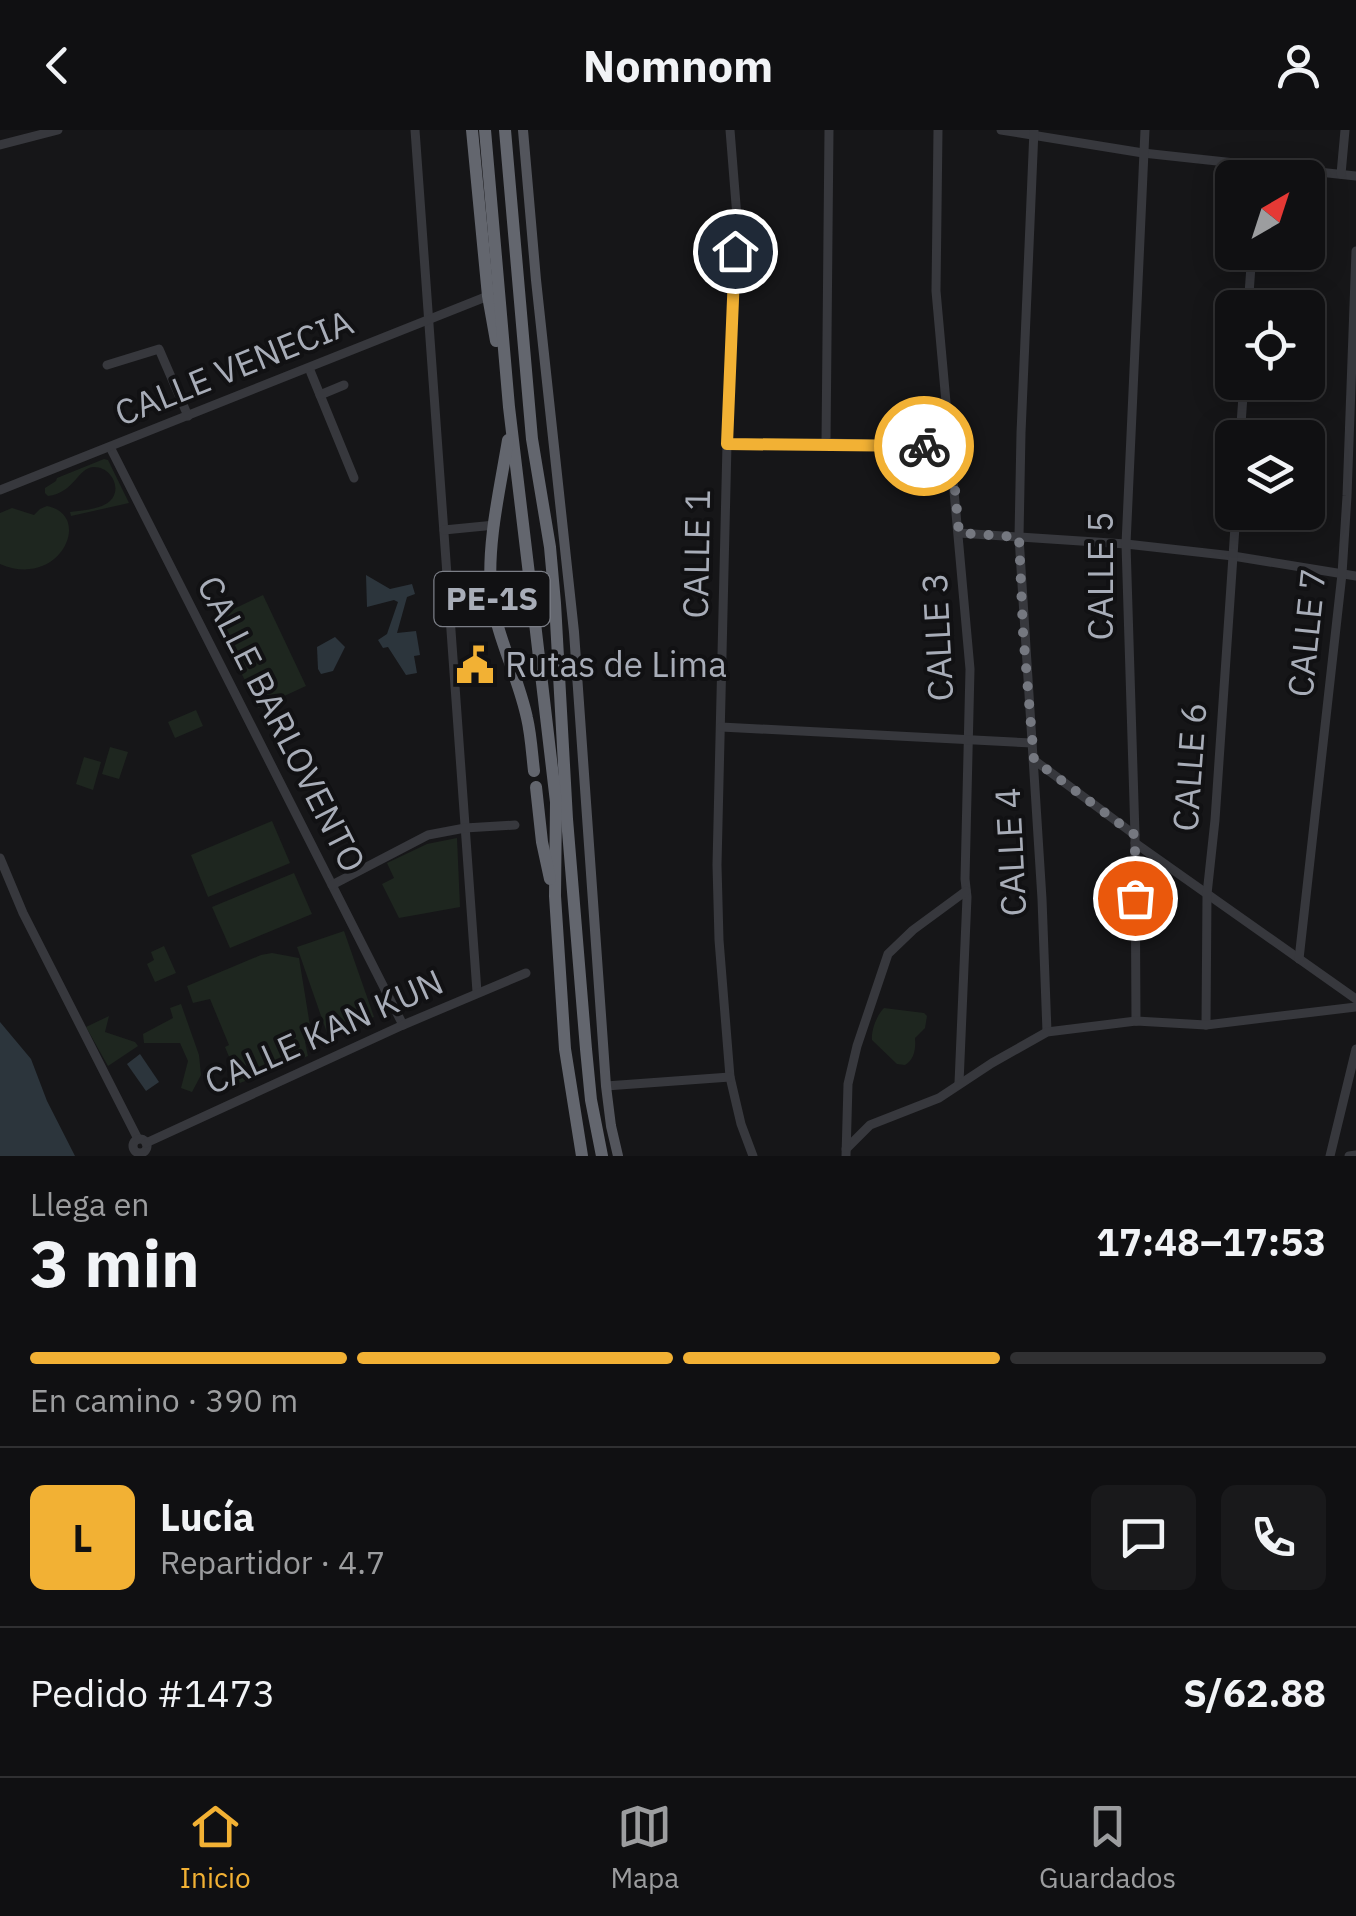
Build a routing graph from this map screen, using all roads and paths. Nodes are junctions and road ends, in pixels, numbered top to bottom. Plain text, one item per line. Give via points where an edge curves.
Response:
1 (58, 130) edge
2 (415, 130) edge
3 (472, 130) edge
4 (485, 130) edge
5 (505, 130) edge
6 (523, 130) edge
7 (730, 130) edge
8 (829, 130) edge
9 (938, 130) edge
10 (1001, 130) edge
11 (1145, 130) edge
12 (1345, 130) edge
13 (1034, 132) edge
14 (0, 145) edge
15 (1143, 153) junction
16 (1216, 160) edge
17 (1325, 172) edge
18 (1341, 174) junction
19 (1356, 176) edge
20 (1356, 251) edge
21 (488, 296) junction
22 (429, 320) junction
23 (107, 366) dead end
24 (309, 368) junction
25 (344, 385) dead end
26 (320, 395) junction
27 (508, 406) junction
28 (188, 416) junction
29 (510, 422) junction
30 (727, 444) junction
31 (826, 444) junction
32 (951, 446) junction
33 (110, 448) junction
34 (354, 478) dead end
35 (0, 490) edge
36 (495, 525) junction
37 (444, 530) junction
38 (1235, 530) edge
39 (959, 533) junction
40 (1019, 537) junction
41 (1126, 544) junction
42 (1233, 556) junction
43 (1342, 574) junction
44 (1356, 576) edge
45 (531, 591) dead end
46 (533, 606) dead end
47 (721, 728) junction
48 (969, 740) junction
49 (1032, 743) junction
50 (1034, 760) junction
51 (534, 772) dead end
52 (536, 786) dead end
53 (515, 825) dead end
54 (465, 828) junction
55 (1135, 839) junction
56 (0, 858) edge
57 (332, 884) junction
58 (966, 891) junction
59 (1208, 894) junction
60 (555, 896) junction
61 (1299, 960) junction
62 (526, 973) dead end
63 (477, 992) junction
64 (1356, 999) edge
65 (1356, 1007) edge
66 (1136, 1022) junction
67 (403, 1025) junction
68 (1206, 1025) junction
69 (1047, 1032) junction
70 (1356, 1049) edge
71 (730, 1077) junction
72 (959, 1083) junction
73 (606, 1086) junction
74 (144, 1147) edge
75 (846, 1152) edge
76 (582, 1156) edge
77 (602, 1156) edge
78 (618, 1156) edge
79 (753, 1156) edge
80 (1330, 1156) edge

1 - 14 street
2 - 22 street
3 - 21 highway
4 - 27 highway, PE-1S
5 - 77 highway, PE-1S via 532,439 555,603 586,1049
6 - 73 main road via 574,632
7 - 30 street, CALLE 1 via 736,216
8 - 31 street
9 - 32 street, CALLE 3 via 936,290
10 - 13 street
11 - 15 street, CALLE 5
12 - 18 street
13 - 15 street
13 - 40 street, CALLE 4
15 - 16 street
15 - 41 street, CALLE 5
17 - 18 street
18 - 19 street
20 - 43 street, CALLE 7
21 - 22 street, CALLE VENECIA
21 - 27 highway
22 - 24 street, CALLE VENECIA
22 - 37 street
23 - 28 street via 158,348
24 - 26 street
24 - 28 street, CALLE VENECIA
25 - 26 street
26 - 34 street
27 - 29 highway, PE-1S
28 - 33 street, CALLE VENECIA
29 - 36 highway, PE-1S
29 - 45 highway, PE-1S
30 - 31 street
30 - 47 street, CALLE 1
31 - 32 street
32 - 39 street, CALLE 3
33 - 35 street, CALLE VENECIA
33 - 57 street, CALLE BARLOVENTO
36 - 37 street
36 - 51 highway, PE-1S via 492,595 526,716
37 - 54 street
38 - 42 street, CALLE 6
39 - 40 street
39 - 48 street, CALLE 3
40 - 41 street
40 - 49 street, CALLE 4
41 - 42 street
41 - 55 street, CALLE 5
42 - 43 street
42 - 59 street, CALLE 6
43 - 44 street
43 - 61 street, CALLE 7
46 - 60 highway, PE-1S via 556,802
47 - 48 street
47 - 71 street, CALLE 1 via 717,864
48 - 49 street
48 - 58 street, CALLE 3
49 - 50 street, CALLE 4
50 - 55 street
50 - 69 street, CALLE 4
52 - 60 highway, PE-1S
53 - 54 street
54 - 57 street via 428,835
54 - 63 street
55 - 59 street
55 - 66 street, CALLE 5
56 - 74 street
57 - 67 street, CALLE BARLOVENTO
58 - 72 street, CALLE 3
58 - 75 street via 888,954 848,1084
59 - 61 street
59 - 68 street, CALLE 6
60 - 76 highway, PE-1S
61 - 64 street
62 - 63 street, CALLE KAN KUN
63 - 67 street, CALLE KAN KUN
65 - 68 street
66 - 68 street
66 - 69 street
67 - 74 street, CALLE KAN KUN
69 - 72 street
70 - 80 street
71 - 73 street
71 - 79 street, CALLE 1
72 - 75 street via 870,1124
73 - 78 main road

